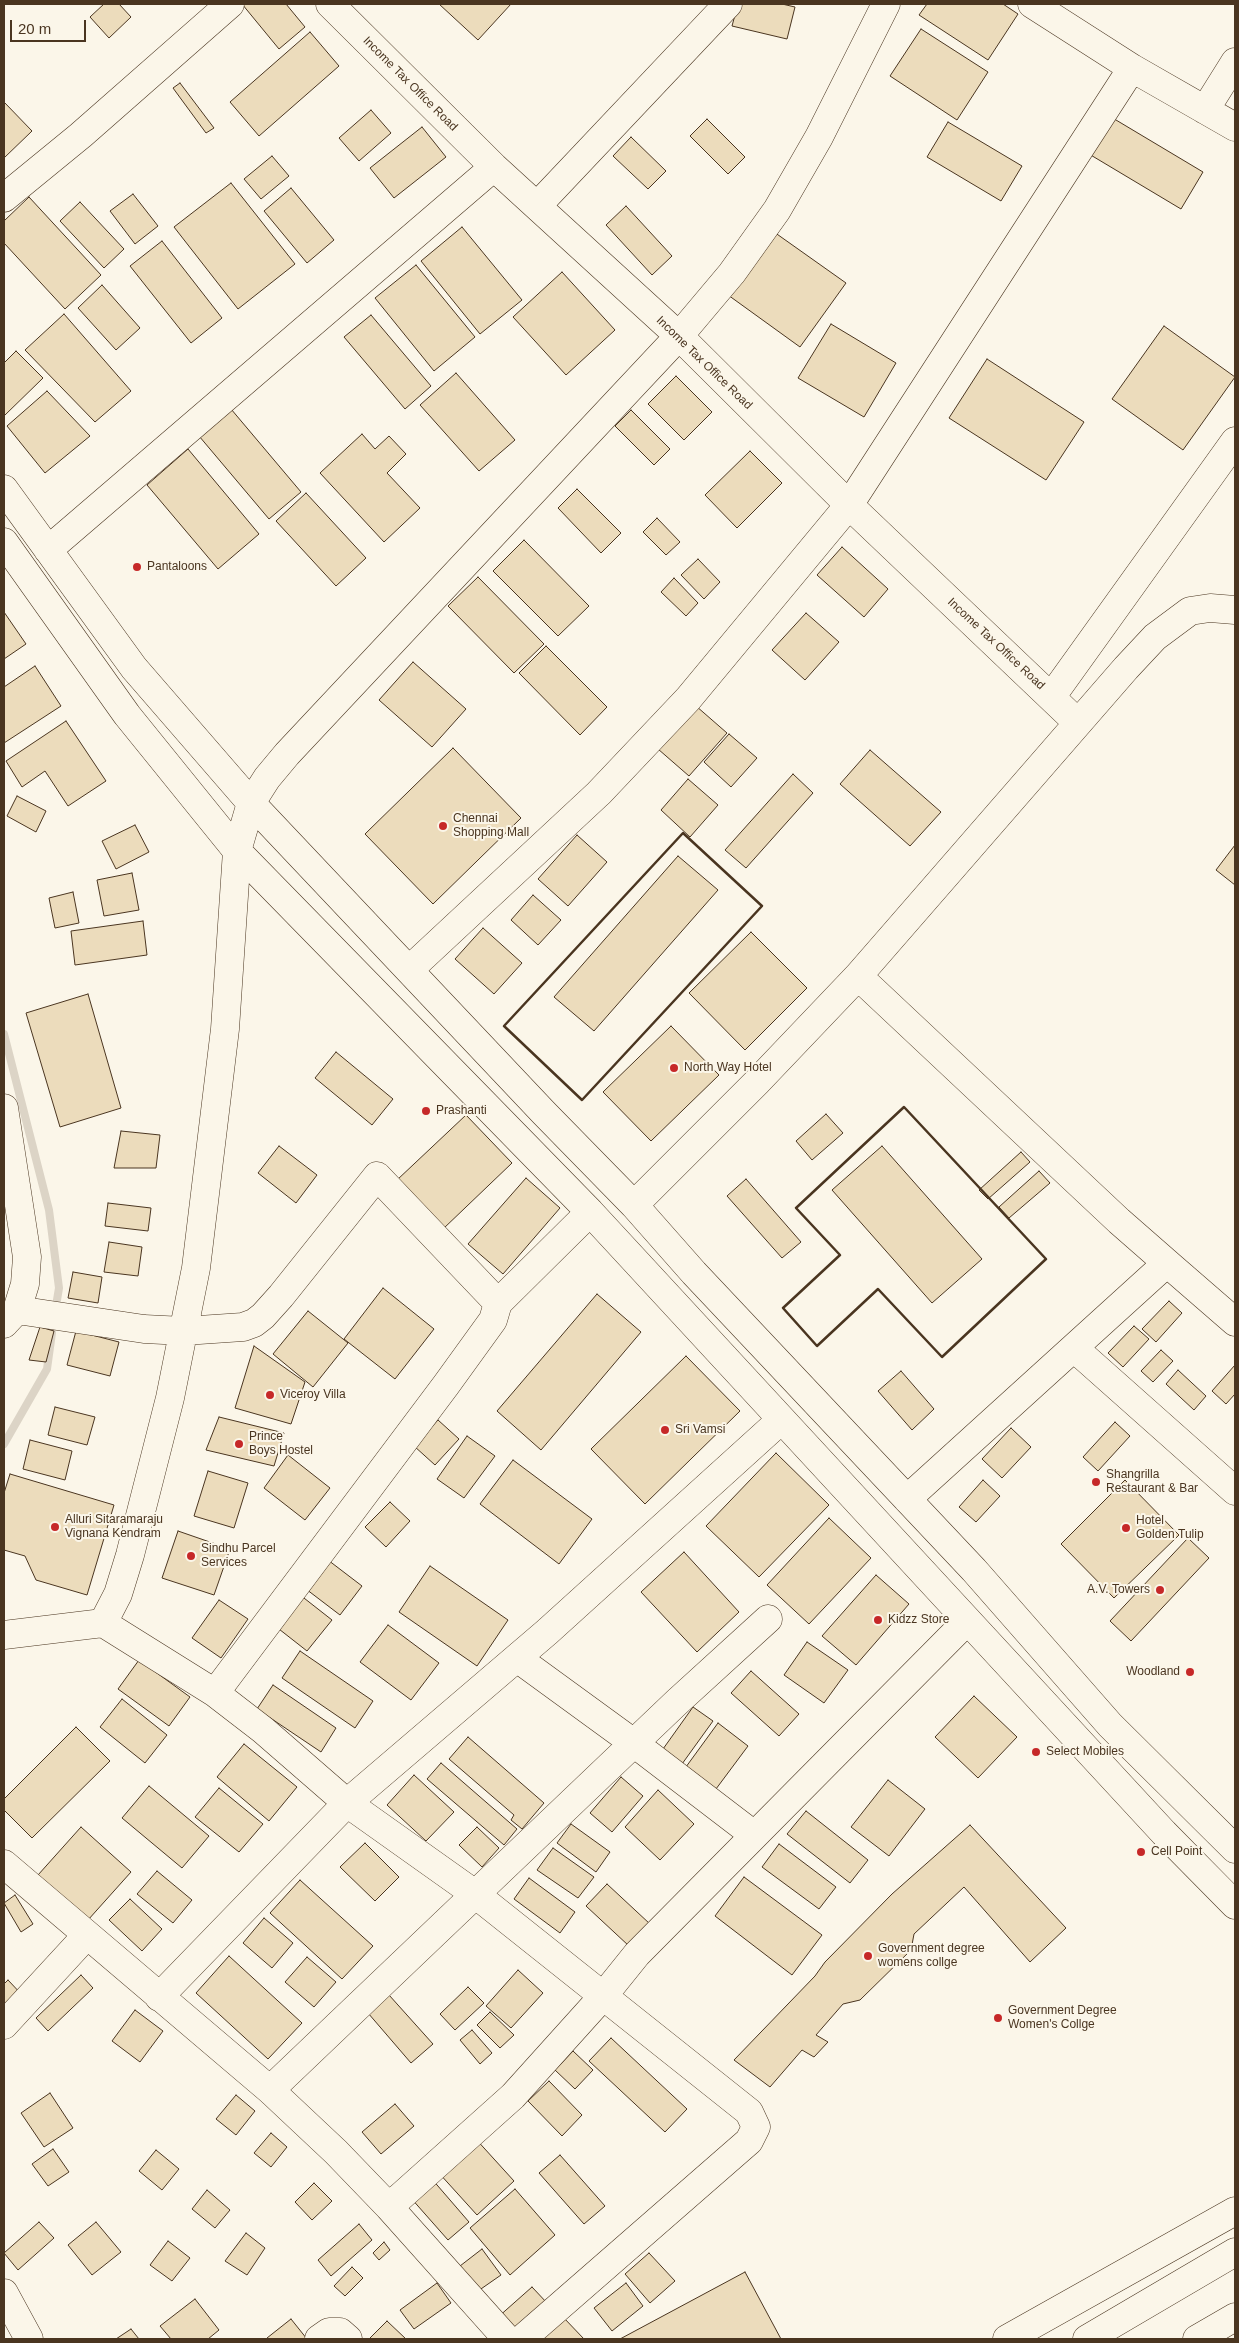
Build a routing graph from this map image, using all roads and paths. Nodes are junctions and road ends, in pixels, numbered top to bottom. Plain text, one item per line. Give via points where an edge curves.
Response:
1 (230, 4) edge
2 (330, 4) edge
3 (728, 4) edge
4 (886, 4) edge
5 (1032, 4) edge
6 (1235, 62) edge
7 (1132, 68) junction
8 (1205, 110) junction
9 (1235, 127) edge
10 (494, 167) junction
11 (4, 198) edge
12 (537, 206) junction
13 (679, 336) junction
14 (1235, 441) edge
15 (4, 489) edge
16 (849, 505) junction
17 (48, 550) junction
18 (7, 553) edge
19 (1235, 610) edge
20 (1052, 696) junction
21 (1078, 723) junction
22 (252, 803) junction
23 (237, 851) junction
24 (410, 969) junction
25 (858, 976) junction
26 (4, 1108) edge
27 (634, 1205) junction
28 (590, 1212) junction
29 (1167, 1263) junction
30 (498, 1303) junction
31 (10, 1317) edge
32 (1235, 1322) edge
33 (184, 1331) junction
34 (1074, 1348) junction
35 (782, 1420) junction
36 (1235, 1491) edge
37 (907, 1499) junction
38 (768, 1619) dead end
39 (967, 1621) junction
40 (103, 1623) junction
41 (4, 1635) edge
42 (517, 1658) junction
43 (215, 1693) junction
44 (635, 1744) junction
45 (347, 1803) junction
46 (754, 1835) junction
47 (1235, 1849) edge
48 (4, 1864) edge
49 (476, 1894) junction
50 (1235, 1905) edge
51 (87, 1935) junction
52 (604, 1995) junction
53 (159, 1997) junction
54 (4, 2025) edge
55 (270, 2090) junction
56 (389, 2207) junction
57 (1232, 2213) edge
58 (1235, 2252) edge
59 (4, 2293) edge
60 (1235, 2317) edge
61 (29, 2339) edge
62 (318, 2339) edge
63 (348, 2339) edge
64 (507, 2339) edge
65 (522, 2339) edge
66 (1007, 2339) edge
67 (1087, 2339) edge
68 (1197, 2339) edge

1 - 11 street
2 - 10 street, Income Tax Office Road
3 - 12 street
4 - 13 street via 824,128 777,210 732,273
5 - 7 street
6 - 8 street
7 - 8 street
7 - 16 street
8 - 9 street
10 - 12 street, Income Tax Office Road
10 - 17 street
12 - 13 street, Income Tax Office Road
13 - 16 street, Income Tax Office Road
13 - 22 street via 287,754
14 - 20 street
15 - 17 street
16 - 20 street, Income Tax Office Road
16 - 24 street via 688,699 598,792
17 - 22 street via 134,668
18 - 23 street via 127,715
19 - 21 street via 1210,608 1190,611 1174,622 1126,668
20 - 21 street, Income Tax Office Road
21 - 25 street
22 - 23 street
22 - 24 street
23 - 28 street
23 - 33 street via 224,1038 205,1202
24 - 27 street via 544,1114
25 - 27 street
25 - 29 street
26 - 31 street via 27,1257 25,1284
27 - 37 street
28 - 30 street
28 - 35 street
29 - 32 street
29 - 34 street
30 - 33 street via 377,1176 263,1316 243,1327
30 - 43 street via 493,1320 472,1349
31 - 33 street
33 - 40 street via 130,1555 118,1594
34 - 36 street
34 - 37 street
35 - 39 street
35 - 42 street
37 - 47 street via 1110,1725
38 - 44 street
39 - 46 street
39 - 50 street via 1164,1834
40 - 41 street
40 - 43 street
42 - 44 street
42 - 45 street
43 - 45 street
44 - 46 street
44 - 49 street
45 - 49 street
45 - 53 street
46 - 52 street via 637,1954
48 - 51 street
49 - 52 street
49 - 55 street
51 - 53 street
51 - 54 street
52 - 56 street via 513,2096
52 - 65 street via 749,2112 756,2126 748,2141
53 - 55 street
55 - 56 street
56 - 64 street
57 - 66 street
58 - 67 street
59 - 61 street
60 - 68 street
62 - 63 street via 329,2332 340,2332

